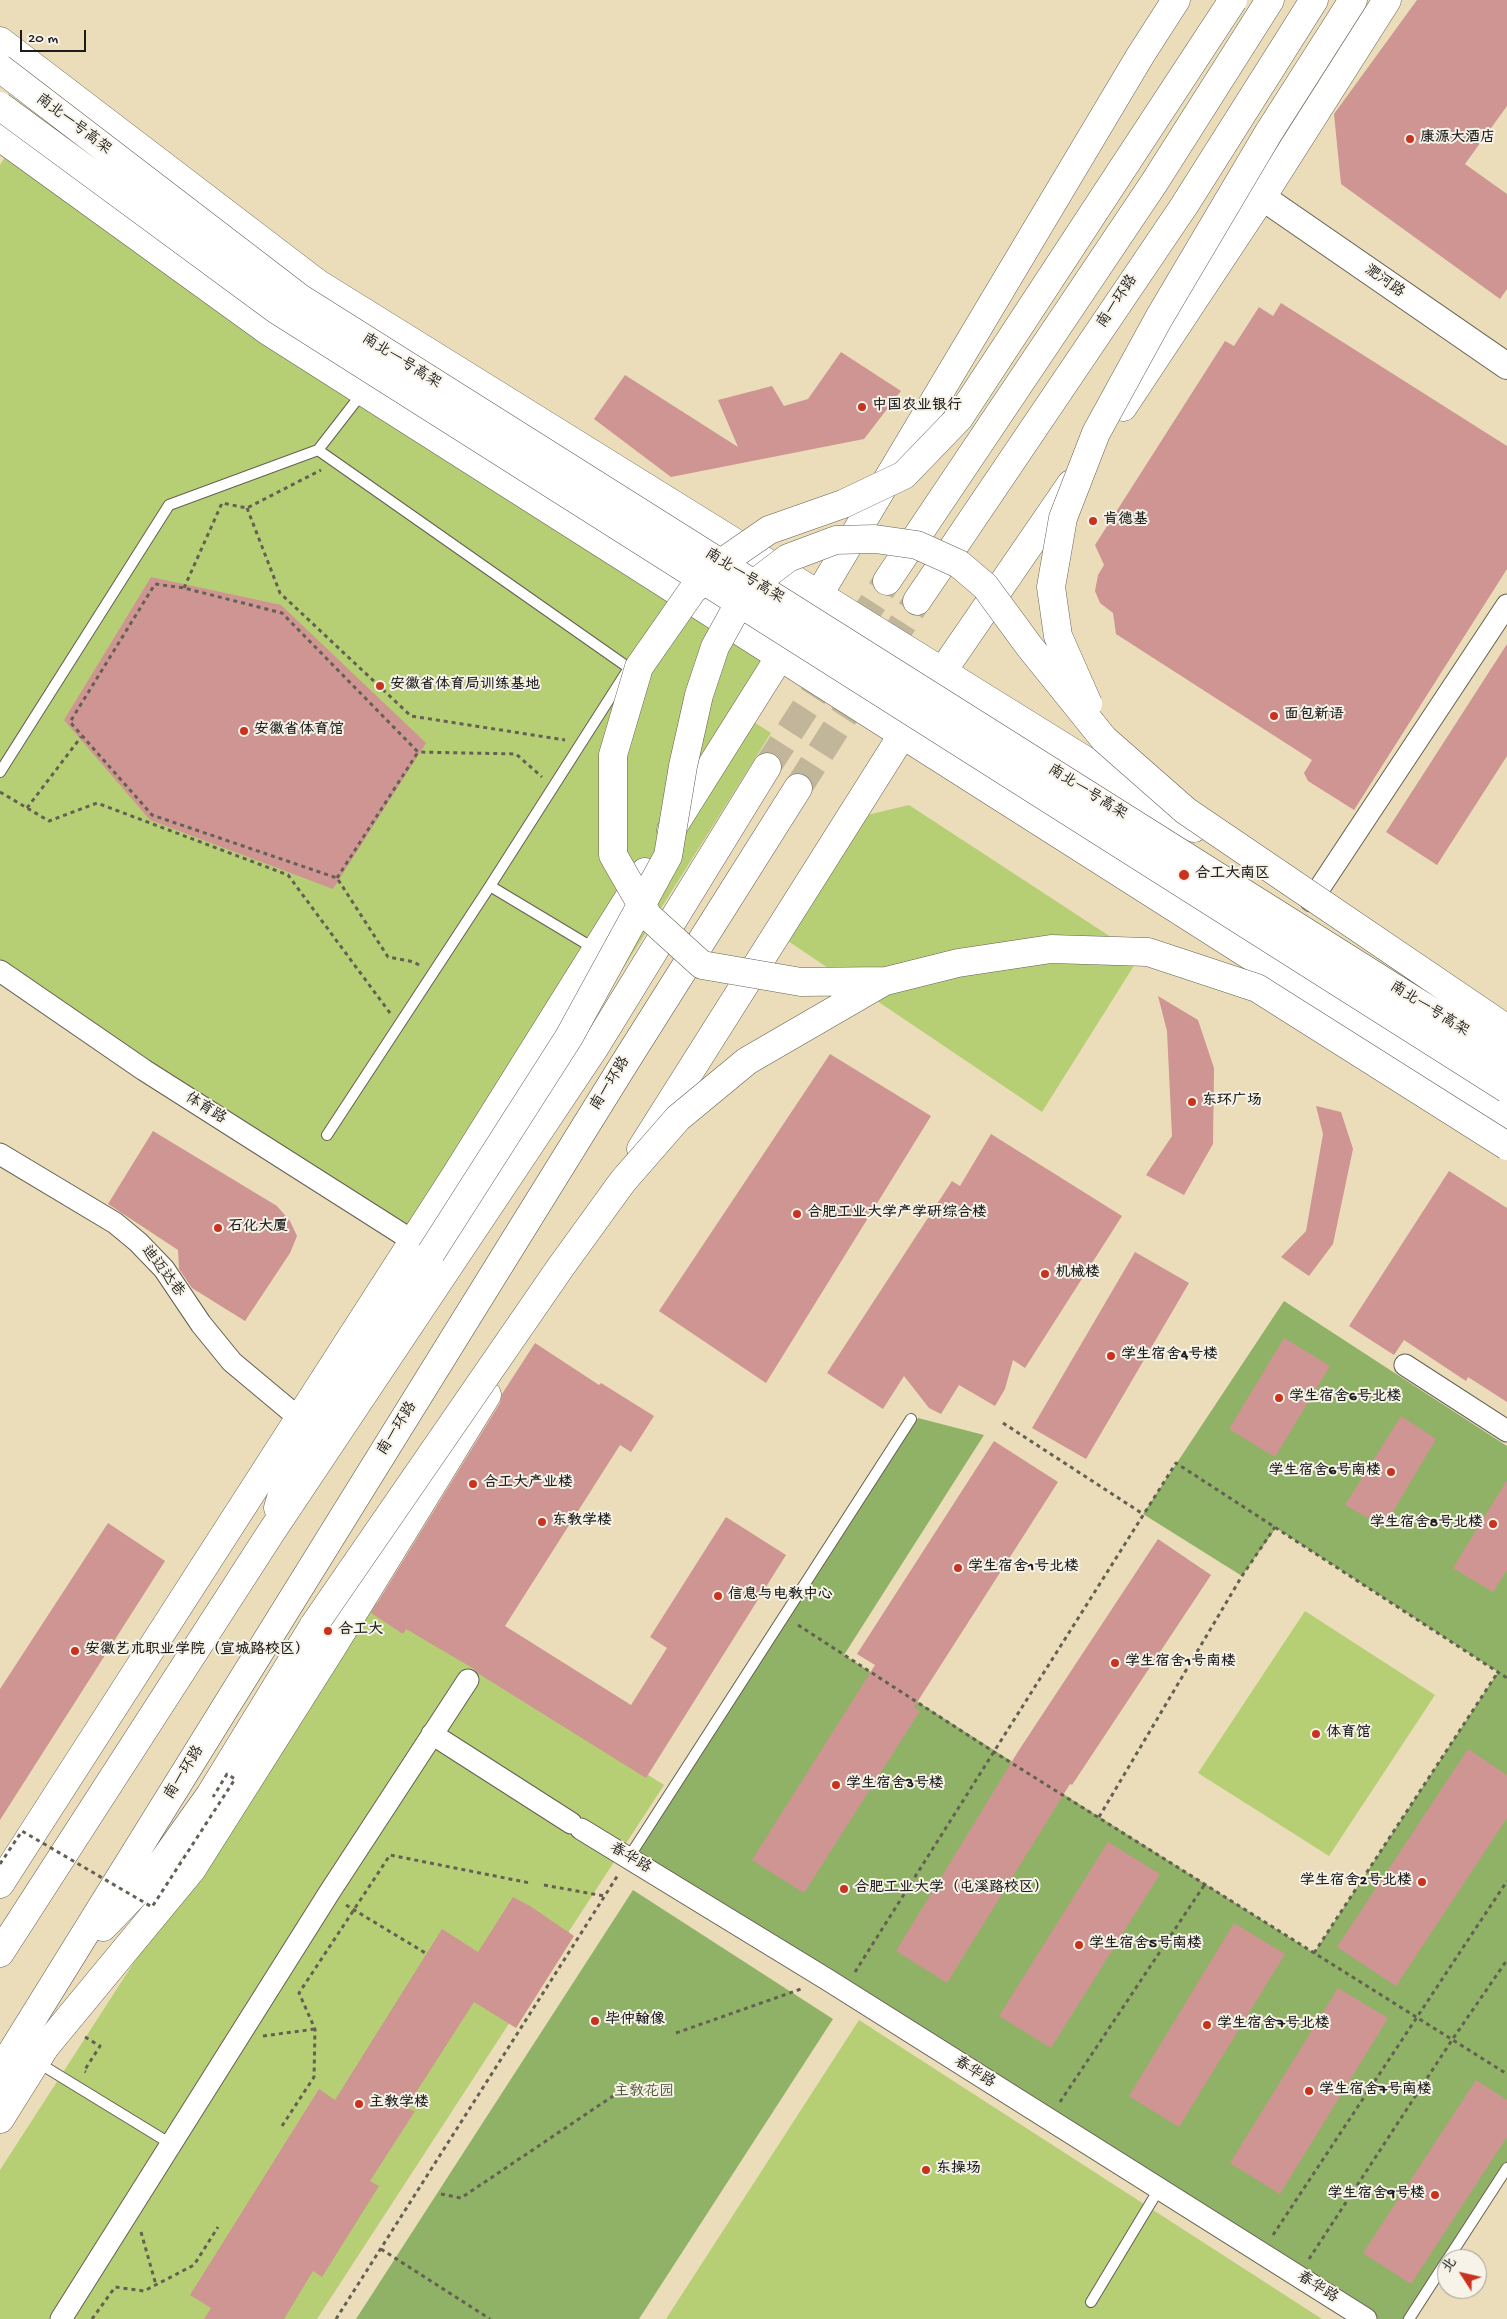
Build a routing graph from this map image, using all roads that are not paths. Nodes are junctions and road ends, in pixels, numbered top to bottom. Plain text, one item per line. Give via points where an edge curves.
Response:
1 (1176, 0) edge
2 (1233, 0) edge
3 (1270, 0) edge
4 (1314, 0) edge
5 (1353, 0) edge
6 (1387, 0) edge
7 (0, 41) edge
8 (0, 68) edge
9 (0, 106) edge
10 (0, 137) edge
11 (1262, 197) junction
12 (1507, 366) edge
13 (363, 392) junction
14 (318, 450) junction
15 (886, 581) tunnel mouth
16 (818, 596) junction
17 (916, 601) tunnel mouth
18 (1507, 605) edge
19 (778, 656) junction
20 (942, 672) junction
21 (903, 734) junction
22 (1104, 739) junction
23 (768, 767) tunnel mouth
24 (0, 772) edge
25 (798, 788) tunnel mouth
26 (490, 886) junction
27 (1311, 901) junction
28 (596, 950) junction
29 (0, 972) edge
30 (886, 980) junction
31 (1507, 1024) edge
32 (1507, 1029) edge
33 (1507, 1059) edge
34 (1507, 1089) edge
35 (1507, 1119) edge
36 (327, 1136) dead end
37 (1507, 1146) edge
38 (0, 1154) edge
39 (422, 1247) junction
40 (1405, 1365) dead end
41 (300, 1418) junction
42 (911, 1419) dead end
43 (1507, 1431) edge
44 (270, 1534) junction
45 (468, 1680) dead end
46 (432, 1734) junction
47 (629, 1857) junction
48 (0, 1884) edge
49 (34, 1900) junction
50 (0, 1929) edge
51 (0, 1953) edge
52 (63, 1970) junction
53 (41, 2054) junction
54 (0, 2071) edge
55 (0, 2099) edge
56 (0, 2119) edge
57 (171, 2144) junction
58 (1507, 2168) edge
59 (1160, 2189) junction
60 (1454, 2249) edge
61 (1437, 2276) edge
62 (1091, 2302) dead end
63 (61, 2319) edge
64 (1366, 2319) edge
65 (1409, 2319) edge

1 - 16 main road
2 - 30 main road, bridge via 959,418 904,475 843,504 768,530 727,559 692,591 640,667 613,755 613,854 648,916 702,964 802,982
3 - 15 main road via 1154,182
4 - 17 main road, 南一环路 via 1184,206
5 - 22 main road, bridge via 1269,132 1159,318 1096,434 1063,518 1051,587 1058,636
6 - 11 main road
7 - 16 main road via 317,283
8 - 33 main road, 南北一号高架, bridge via 300,298
9 - 34 main road, 南北一号高架, bridge via 277,310
10 - 13 main road via 268,331
11 - 12 street, 淝河路
11 - 20 main road
13 - 14 lane
13 - 19 main road
14 - 24 lane via 169,505
14 - 26 lane via 629,668
16 - 19 main road
16 - 20 main road
18 - 27 street
19 - 21 main road
19 - 28 main road
20 - 21 main road
20 - 27 main road
21 - 35 main road
21 - 53 main road via 562,1272 192,1869
22 - 32 main road, bridge via 1186,811
22 - 39 main road, bridge via 985,586 959,564 917,545 875,539 836,540 788,558 747,589 715,647 699,695 683,766 668,856 569,1037
23 - 44 main road via 595,1047
25 - 52 main road, 南一环路
26 - 28 lane
26 - 36 lane
27 - 31 main road
28 - 39 main road
29 - 39 street, 体育路 via 144,1070
30 - 37 main road, bridge via 958,962 1051,949 1148,952 1257,988
30 - 52 main road, bridge via 747,1061 678,1118 623,1182 560,1268 314,1626 210,1795 153,1875
38 - 41 street, 迪迈达巷 via 115,1223 138,1242 164,1270 232,1362
39 - 41 main road
39 - 44 main road via 290,1468
40 - 43 street
41 - 48 main road
42 - 47 lane
44 - 49 main road
45 - 46 street
46 - 47 street, 春华路
46 - 57 street
47 - 59 street, 春华路
49 - 50 main road
49 - 51 main road
52 - 54 main road, 南一环路
53 - 55 main road
53 - 56 main road
53 - 57 lane
57 - 63 street
58 - 60 lane
59 - 62 lane
59 - 64 street, 春华路
61 - 65 lane

